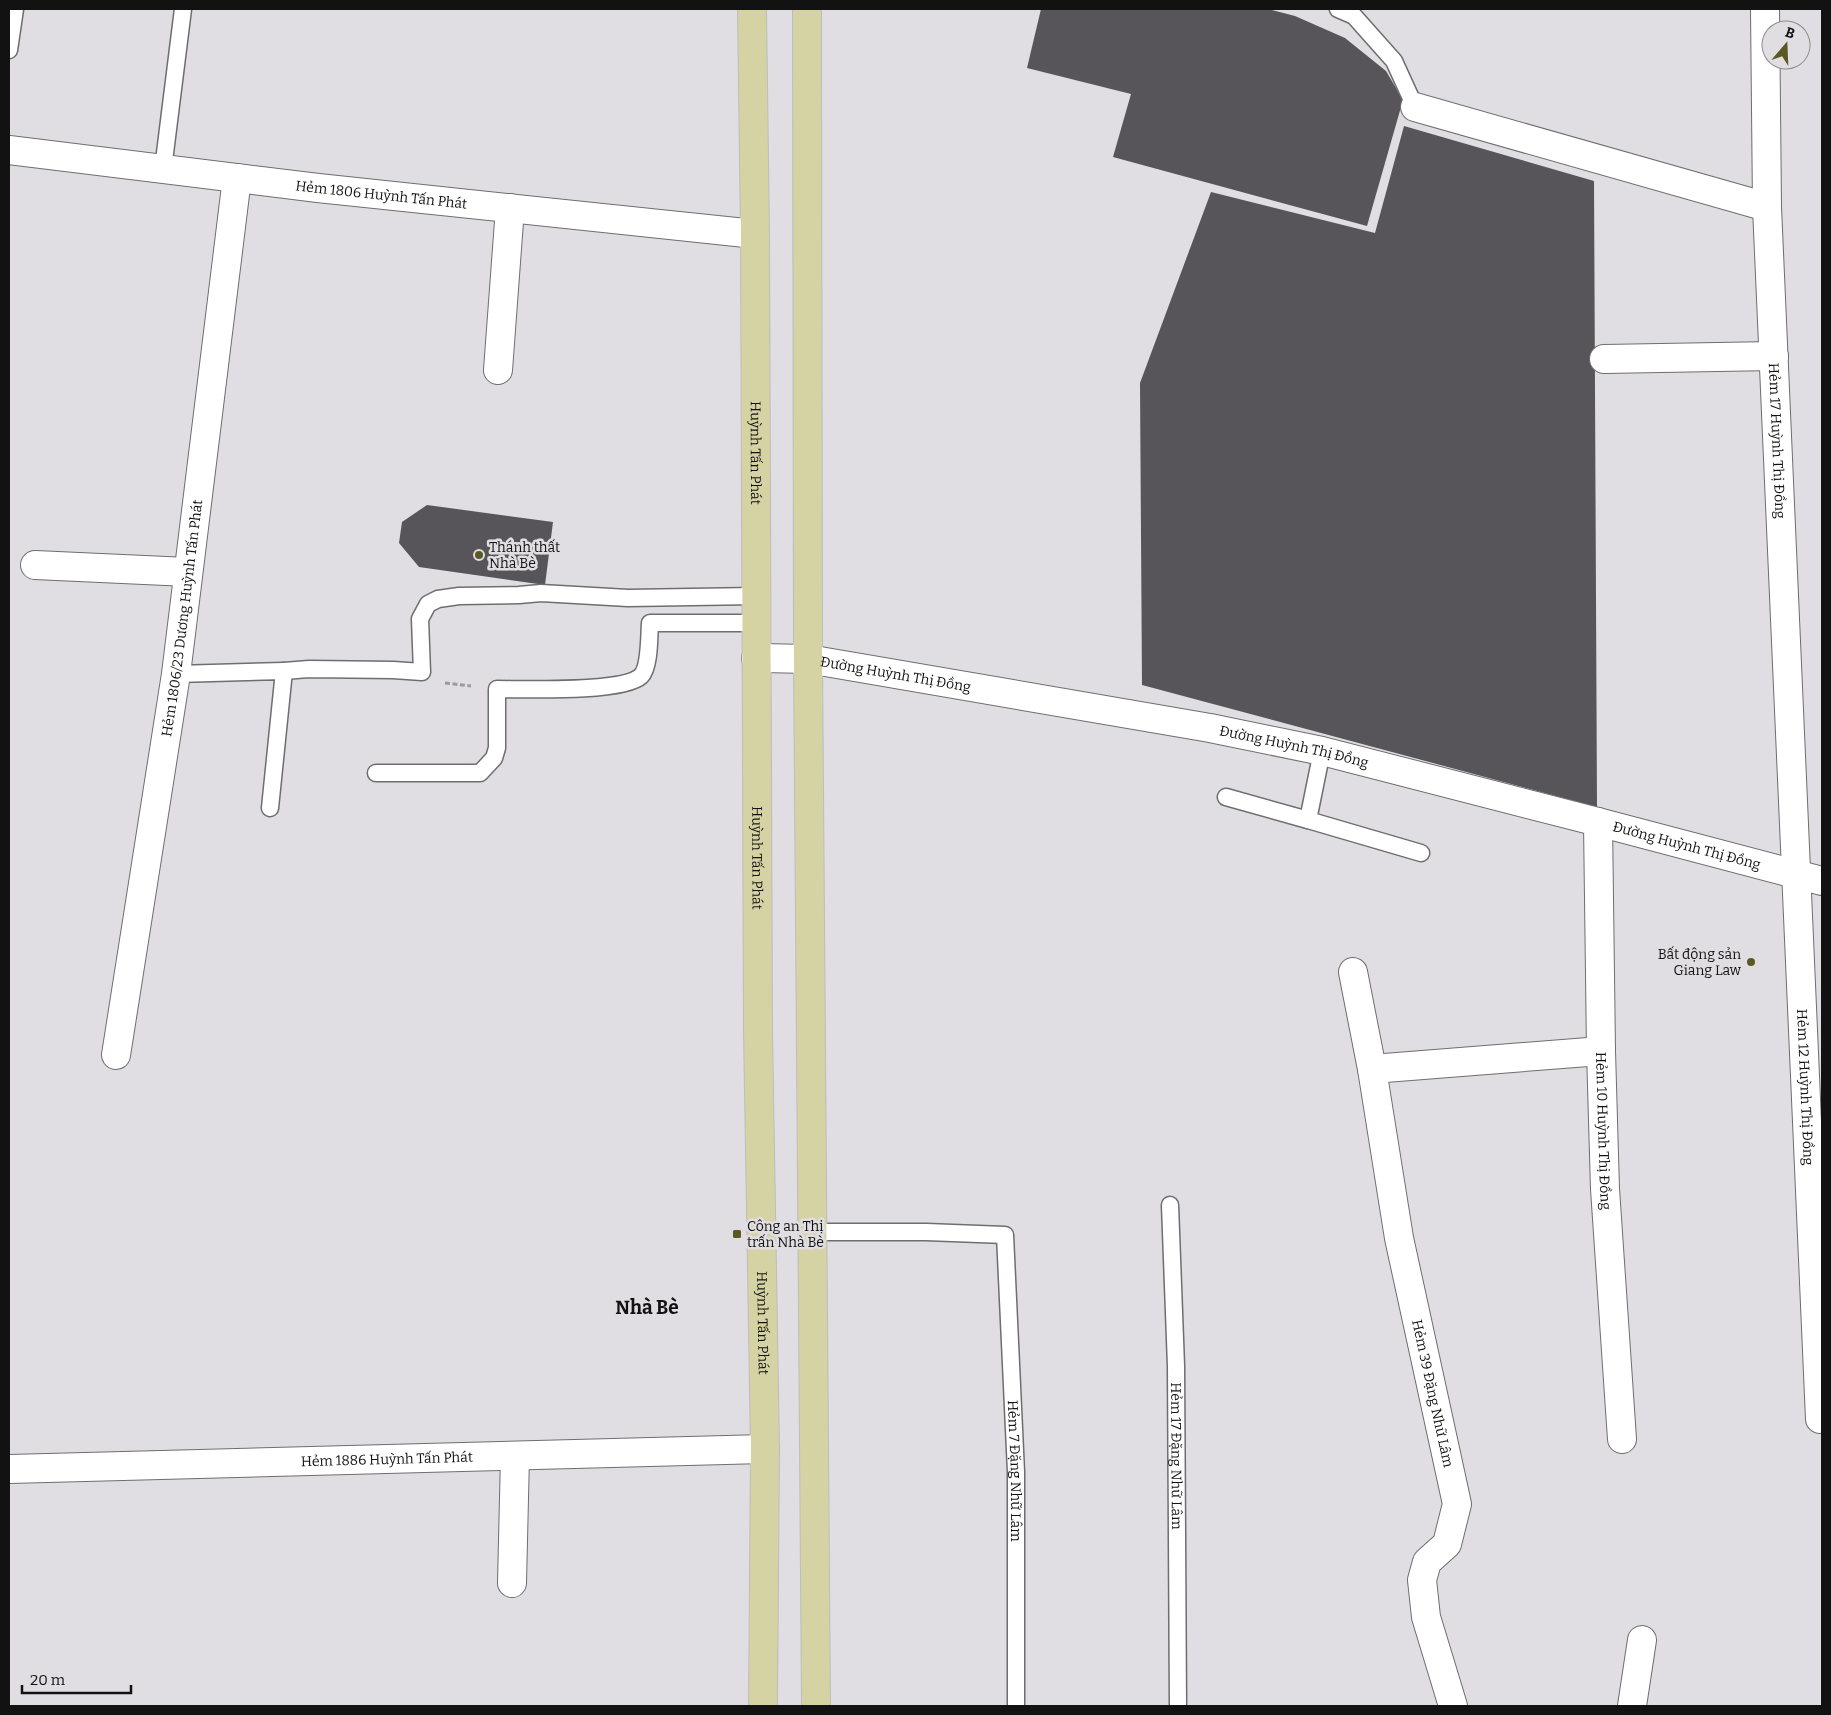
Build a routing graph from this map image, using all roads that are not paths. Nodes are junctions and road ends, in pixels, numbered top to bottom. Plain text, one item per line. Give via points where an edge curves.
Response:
1 (15, 9) edge
2 (183, 9) edge
3 (752, 9) edge
4 (807, 9) edge
5 (1338, 9) edge
6 (1765, 9) edge
7 (9, 50) edge
8 (1414, 107) joint
9 (9, 150) edge
10 (163, 169) junction
11 (237, 178) junction
12 (1767, 207) junction
13 (510, 208) junction
14 (755, 234) junction
15 (1774, 356) junction
16 (1604, 359) dead end
17 (498, 370) dead end
18 (35, 565) dead end
19 (188, 572) junction
20 (756, 596) junction
21 (756, 623) junction
22 (756, 658) junction
23 (808, 659) junction
24 (284, 671) junction
25 (176, 674) junction
26 (1322, 752) junction
27 (376, 773) dead end
28 (1226, 798) dead end
29 (270, 808) dead end
30 (1308, 820) junction
31 (1598, 822) junction
32 (1421, 853) dead end
33 (1796, 874) junction
34 (1822, 881) edge
35 (1353, 972) dead end
36 (1601, 1051) junction
37 (116, 1055) dead end
38 (1372, 1069) junction
39 (1814, 1102) edge
40 (1170, 1205) dead end
41 (812, 1232) junction
42 (1820, 1419) dead end
43 (1622, 1440) dead end
44 (765, 1449) junction
45 (515, 1456) junction
46 (9, 1469) edge
47 (512, 1584) dead end
48 (1642, 1640) dead end
49 (763, 1706) edge
50 (816, 1706) edge
51 (1016, 1706) edge
52 (1178, 1706) edge
53 (1452, 1706) edge
54 (1632, 1706) edge

1 - 7 lane
2 - 10 lane
3 - 14 main road, Huỳnh Tấn Phát
4 - 23 main road
5 - 8 lane via 1354,16 1394,61
6 - 12 street, Hẻm 17 Huỳnh Thị Đồng
8 - 12 street
9 - 10 street, Hẻm 1806 Huỳnh Tấn Phát
10 - 11 street, Hẻm 1806 Huỳnh Tấn Phát
11 - 13 street, Hẻm 1806 Huỳnh Tấn Phát
11 - 19 street, Hẻm 1806/23 Dương Huỳnh Tấn Phát
12 - 15 street, Hẻm 17 Huỳnh Thị Đồng
13 - 14 street, Hẻm 1806 Huỳnh Tấn Phát
13 - 17 street
14 - 20 main road, Huỳnh Tấn Phát
15 - 16 street
15 - 33 street, Hẻm 17 Huỳnh Thị Đồng
18 - 19 street
19 - 25 street, Hẻm 1806/23 Dương Huỳnh Tấn Phát
20 - 21 main road, Huỳnh Tấn Phát
20 - 24 lane via 628,598 541,593 438,599 428,604 420,619 422,672
21 - 22 main road, Huỳnh Tấn Phát
21 - 27 lane via 650,623 646,667 640,676 623,685 497,689 497,748 494,758 480,773
22 - 23 street, Đường Huỳnh Thị Đồng
22 - 44 main road, Huỳnh Tấn Phát
23 - 26 street, Đường Huỳnh Thị Đồng via 1210,728
23 - 41 main road
24 - 25 lane
24 - 29 lane
25 - 37 street, Hẻm 1806/23 Dương Huỳnh Tấn Phát
26 - 30 lane
26 - 31 street, Đường Huỳnh Thị Đồng
28 - 30 lane
30 - 32 lane
31 - 33 street, Đường Huỳnh Thị Đồng
31 - 36 street, Hẻm 10 Huỳnh Thị Đồng
33 - 34 street, Đường Huỳnh Thị Đồng
33 - 39 street, Hẻm 12 Huỳnh Thị Đồng
35 - 38 street, Hẻm 39 Đặng Nhữ Lâm
36 - 38 street
36 - 43 street, Hẻm 10 Huỳnh Thị Đồng via 1605,1189
38 - 53 street, Hẻm 39 Đặng Nhữ Lâm via 1399,1238 1457,1504 1447,1544 1428,1562 1422,1580 1426,1617
39 - 42 street, Hẻm 12 Huỳnh Thị Đồng
40 - 52 lane, Hẻm 17 Đặng Nhữ Lâm via 1176,1366
41 - 50 main road
41 - 51 lane, Hẻm 7 Đặng Nhữ Lâm via 1005,1235 1016,1472
44 - 45 street, Hẻm 1886 Huỳnh Tấn Phát
44 - 49 main road, Huỳnh Tấn Phát
45 - 46 street, Hẻm 1886 Huỳnh Tấn Phát
45 - 47 street
48 - 54 street

